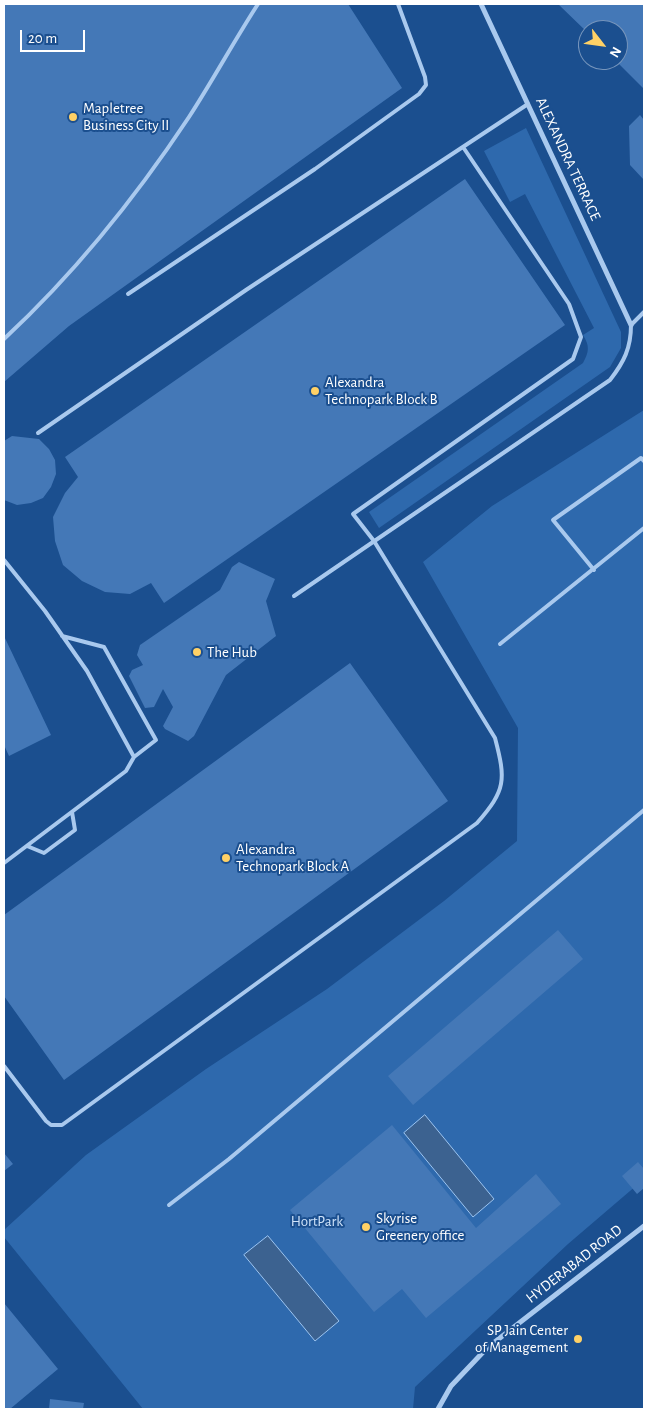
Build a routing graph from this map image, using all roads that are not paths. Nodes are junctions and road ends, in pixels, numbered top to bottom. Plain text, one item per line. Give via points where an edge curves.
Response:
1 (258, 4) edge
2 (398, 4) edge
3 (481, 4) edge
4 (528, 104) junction
5 (463, 147) junction
6 (128, 294) dead end
7 (644, 312) edge
8 (631, 325) junction
9 (4, 339) edge
10 (38, 433) dead end
11 (644, 461) edge
12 (644, 528) edge
13 (374, 540) junction
14 (4, 560) edge
15 (594, 570) junction
16 (294, 596) dead end
17 (62, 636) junction
18 (500, 644) dead end
19 (134, 757) junction
20 (644, 810) edge
21 (72, 812) junction
22 (26, 846) junction
23 (4, 863) edge
24 (4, 1066) edge
25 (169, 1205) dead end
26 (644, 1226) edge
27 (438, 1409) edge

1 - 9 lane via 189,117 134,192 75,266
2 - 6 lane via 425,77 426,85 419,94 315,169
3 - 4 street, ALEXANDRA TERRACE
4 - 5 lane
4 - 8 street, ALEXANDRA TERRACE
5 - 10 lane
5 - 13 lane via 570,304 581,337 573,359 353,514
7 - 8 lane
8 - 13 lane via 631,343 624,362 610,380
11 - 15 lane via 642,458 553,520
12 - 15 lane
13 - 16 lane
13 - 24 lane via 495,738 502,765 502,787 492,806 477,823 62,1125 46,1122
14 - 17 lane
15 - 18 lane
17 - 19 lane via 87,671
17 - 19 lane via 104,647 156,740
19 - 21 lane via 126,771
20 - 25 lane via 229,1159
21 - 22 lane
21 - 22 lane via 75,830 44,853
22 - 23 lane
26 - 27 street, HYDERABAD ROAD via 487,1348 451,1386

